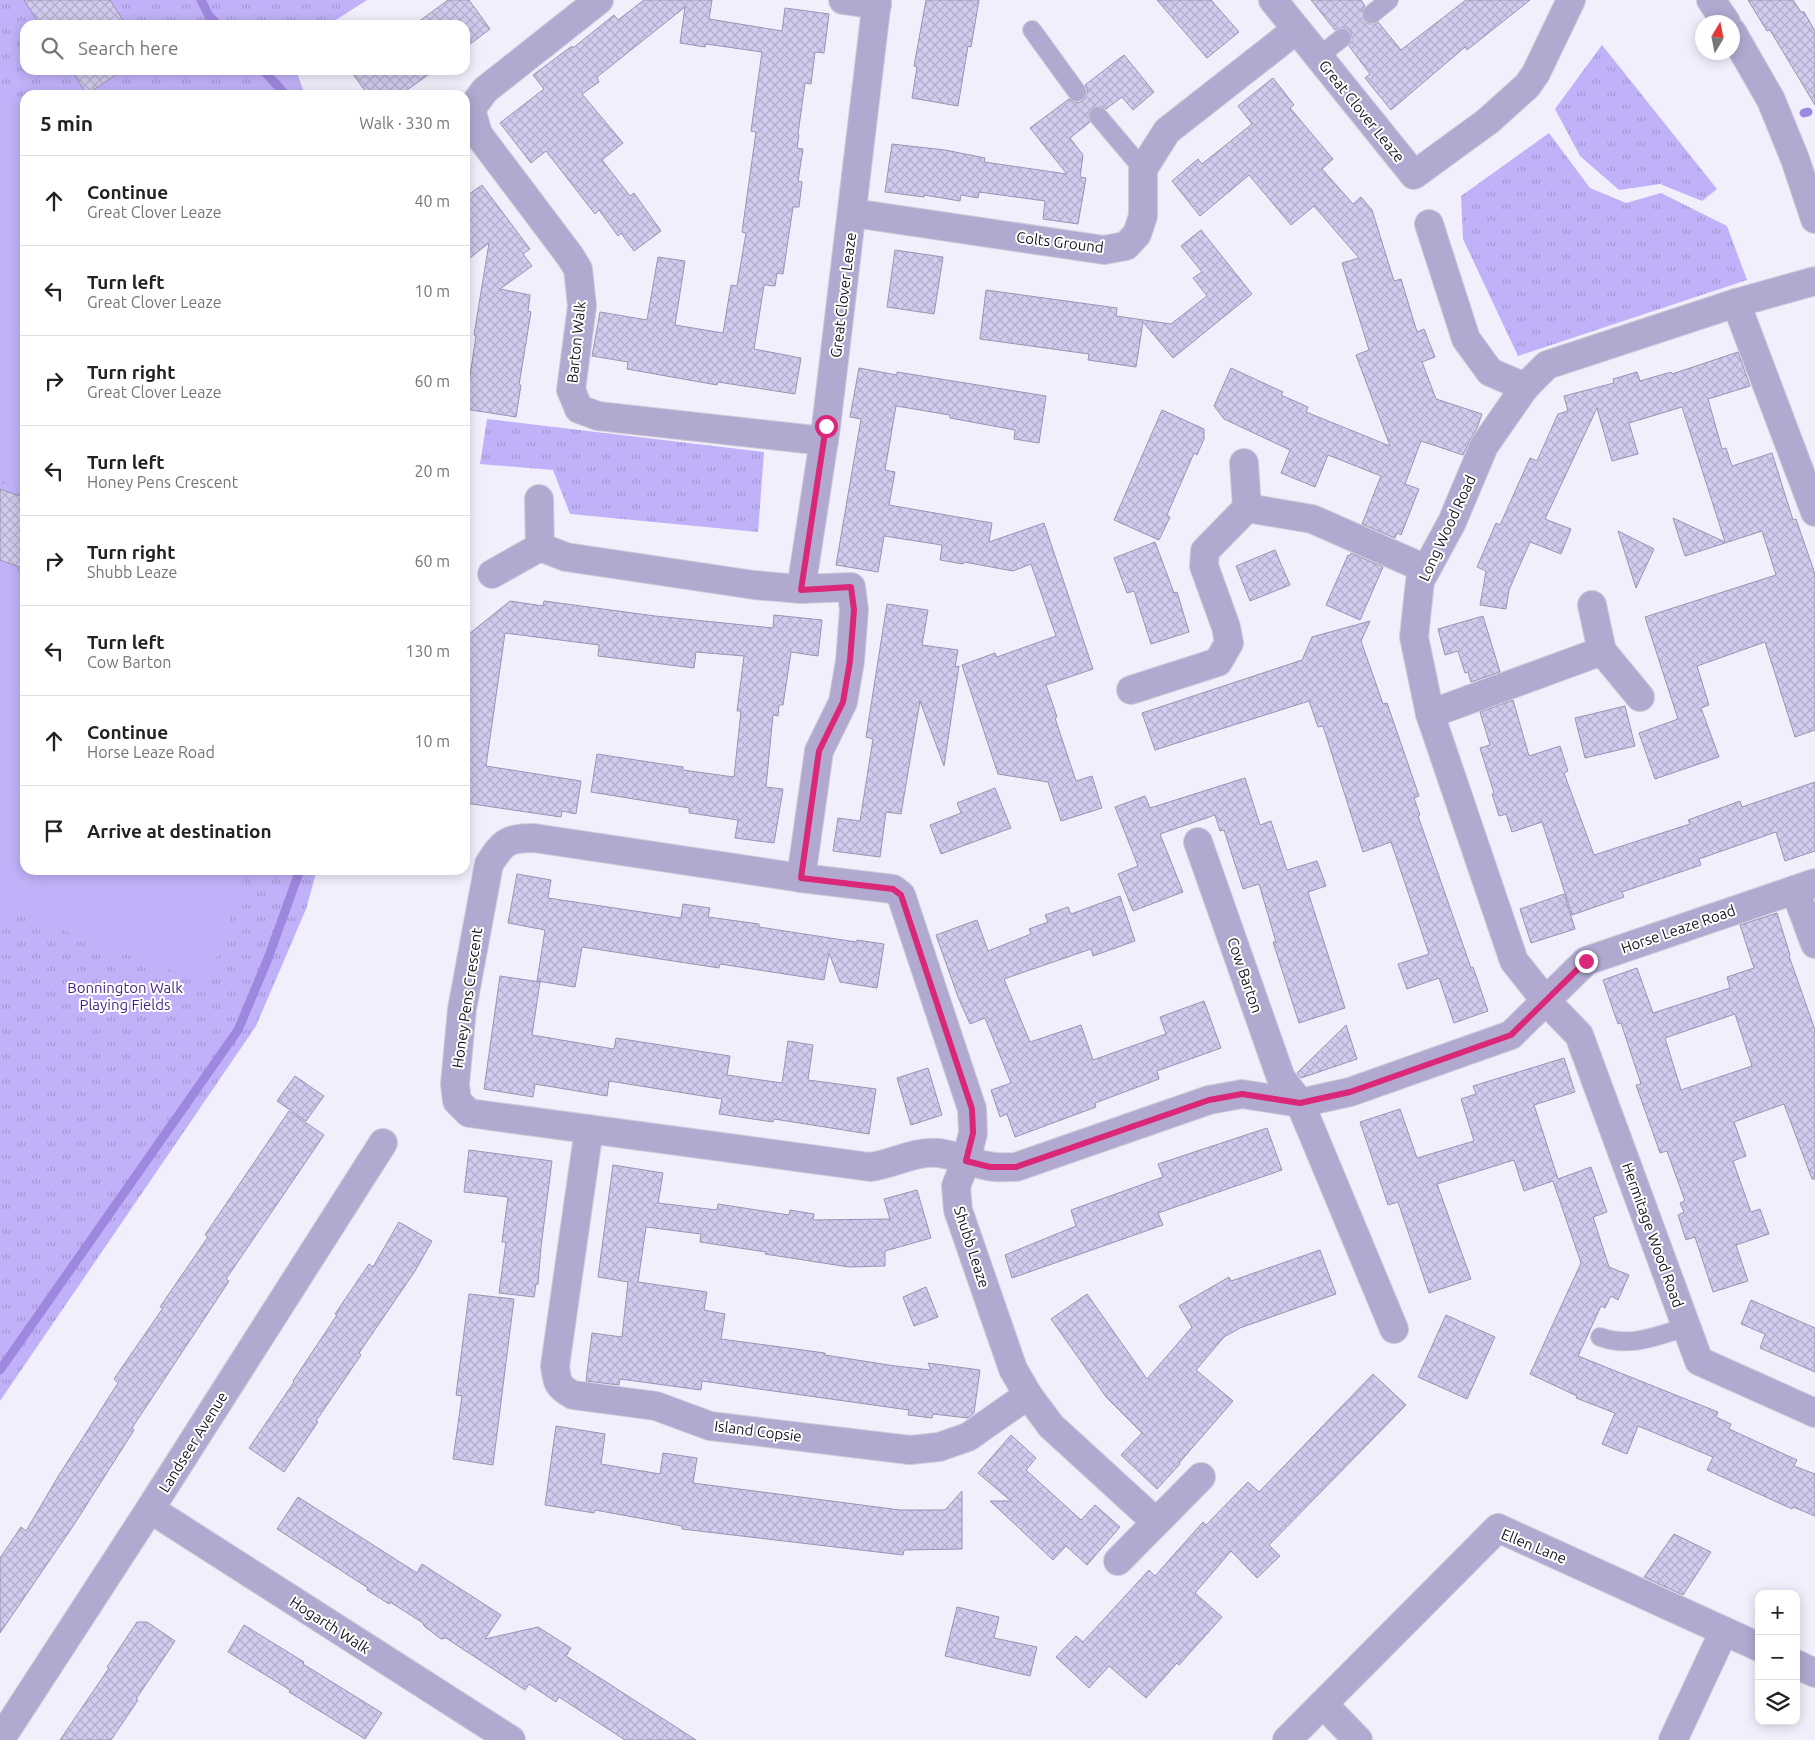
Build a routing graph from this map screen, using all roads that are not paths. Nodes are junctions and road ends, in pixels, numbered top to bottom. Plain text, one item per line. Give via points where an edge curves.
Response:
1 (599, 0) edge
2 (843, 0) edge
3 (1273, 0) edge
4 (1389, 0) edge
5 (1571, 0) edge
6 (1711, 0) edge
7 (877, 2) edge
8 (1372, 14) dead end
9 (1721, 15) edge
10 (1032, 30) dead end
11 (1296, 30) junction
12 (1342, 38) dead end
13 (1740, 46) edge
14 (1318, 57) junction
15 (1078, 92) dead end
16 (1098, 116) dead end
17 (1143, 170) junction
18 (853, 213) junction
19 (1815, 219) edge
20 (1429, 224) dead end
21 (1815, 282) edge
22 (1736, 303) junction
23 (1525, 388) junction
24 (824, 441) junction
25 (1244, 463) dead end
26 (539, 498) dead end
27 (1247, 508) junction
28 (1815, 512) edge
29 (540, 547) junction
30 (1426, 568) junction
31 (492, 574) dead end
32 (801, 590) junction
33 (1592, 605) dead end
34 (1602, 651) junction
35 (1131, 690) dead end
36 (1640, 697) dead end
37 (1430, 714) junction
38 (1198, 842) dead end
39 (801, 878) junction
40 (1805, 886) edge
41 (901, 895) joint
42 (1815, 944) edge
43 (1545, 1000) junction
44 (1300, 1103) junction
45 (589, 1129) junction
46 (383, 1143) dead end
47 (966, 1161) junction
48 (1687, 1327) junction
49 (1394, 1329) dead end
50 (1600, 1336) dead end
51 (1028, 1395) junction
52 (1815, 1413) edge
53 (1201, 1477) dead end
54 (150, 1509) junction
55 (1156, 1522) junction
56 (1118, 1561) dead end
57 (1724, 1631) junction
58 (1755, 1645) edge
59 (1800, 1666) edge
60 (1815, 1673) edge
61 (1323, 1704) junction
62 (0, 1740) edge
63 (511, 1740) edge
64 (1287, 1740) edge
65 (1358, 1740) edge
66 (1673, 1740) edge

1 - 24 street, Barton Walk via 485,90 471,110 478,134 578,269 582,306 571,390 579,409 598,416
2 - 7 street
3 - 11 street, Great Clover Leaze
4 - 8 lane
5 - 14 street, Great Clover Leaze via 1536,74 1527,86 1488,121 1414,175
6 - 9 street
7 - 18 street, Great Clover Leaze
10 - 15 lane
11 - 14 street, Great Clover Leaze
11 - 17 street via 1167,131
12 - 14 lane
13 - 19 street via 1771,100
16 - 17 lane
17 - 18 street, Colts Ground via 1143,216 1137,234 1126,246 1104,250
18 - 24 street, Great Clover Leaze
20 - 23 street via 1466,339 1490,372
21 - 22 street, Long Wood Road
22 - 23 street, Long Wood Road via 1547,365
22 - 28 street
23 - 30 street, Long Wood Road via 1484,446 1452,522
24 - 32 street, Great Clover Leaze
25 - 27 street
26 - 29 street
27 - 30 street via 1312,518
27 - 35 street via 1205,551 1204,566 1229,643 1218,662
29 - 31 street
29 - 32 street via 566,557
30 - 37 street, Long Wood Road via 1420,581 1414,637
32 - 39 street via 851,587 854,610 843,702 819,751
33 - 34 street
34 - 36 street
34 - 37 street
37 - 43 street, Long Wood Road via 1514,961
38 - 44 street, Cow Barton via 1281,1078
39 - 41 street, Honey Pens Crescent via 893,889
39 - 45 street, Honey Pens Crescent via 534,838 517,838 501,846 489,864 462,1008 455,1084 457,1101 469,1112
40 - 42 street, Horse Leaze Road
40 - 43 street, Horse Leaze Road via 1586,961
41 - 47 street, Shubb Leaze via 972,1109 973,1133
43 - 44 street via 1511,1035 1350,1092
43 - 48 street, Hermitage Wood Road via 1579,1035
44 - 47 street via 1242,1094 1209,1100 1016,1167 990,1167
44 - 49 street, Cow Barton
45 - 47 street, Honey Pens Crescent via 870,1167 914,1154 940,1153
45 - 51 street, Island Copsie via 555,1366 556,1380 573,1395 656,1406 710,1426 910,1450 939,1447 968,1437
46 - 54 street, Landseer Avenue
47 - 51 street, Shubb Leaze via 956,1186 958,1210 1013,1369
48 - 50 lane via 1628,1342 1614,1342
48 - 52 street, Hermitage Wood Road via 1699,1361
51 - 55 street, Shubb Leaze via 1050,1426
53 - 55 street
54 - 62 street, Landseer Avenue
54 - 63 street, Hogarth Walk
55 - 56 street
57 - 58 street, Ellen Lane
57 - 61 street, Ellen Lane via 1498,1528
57 - 66 street
59 - 60 street
61 - 64 street, Ellen Lane
61 - 65 street

